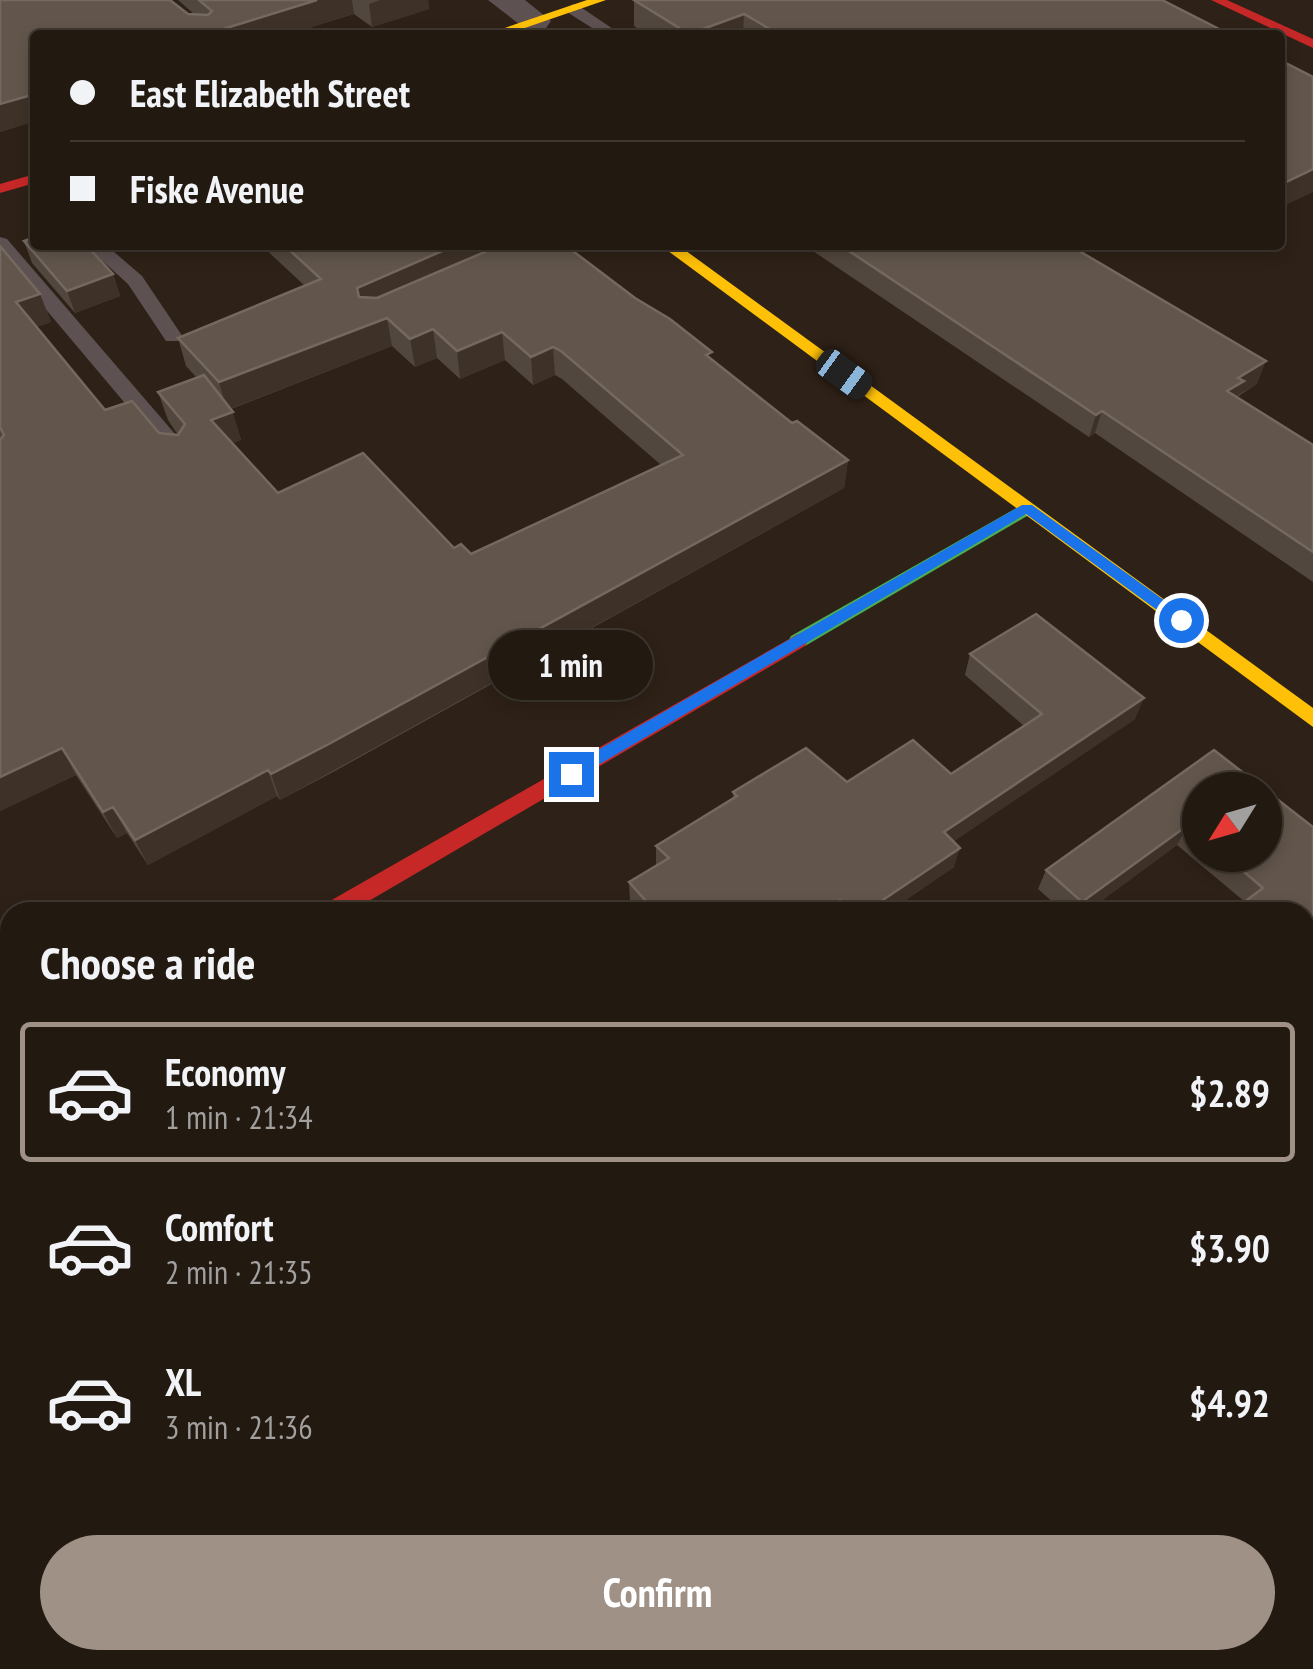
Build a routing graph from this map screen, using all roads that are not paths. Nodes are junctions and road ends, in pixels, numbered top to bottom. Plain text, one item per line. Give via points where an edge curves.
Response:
1 (504, 0) edge
2 (1218, 0) edge
3 (590, 3) edge
4 (535, 21) junction
5 (507, 30) edge
6 (610, 30) edge
7 (1283, 30) edge
8 (1285, 31) edge
9 (1313, 44) edge
10 (30, 181) edge
11 (0, 188) edge
12 (0, 242) edge
13 (102, 250) edge
14 (680, 250) edge
15 (173, 336) dead end
16 (180, 454) edge
17 (1027, 508) junction
18 (1313, 719) edge
19 (348, 902) edge

1 - 4 street
2 - 7 street
3 - 4 street
3 - 6 lane
4 - 5 street
8 - 9 street
10 - 11 street
12 - 16 lane
13 - 15 lane via 135,280
14 - 17 street
17 - 18 street
17 - 19 street

